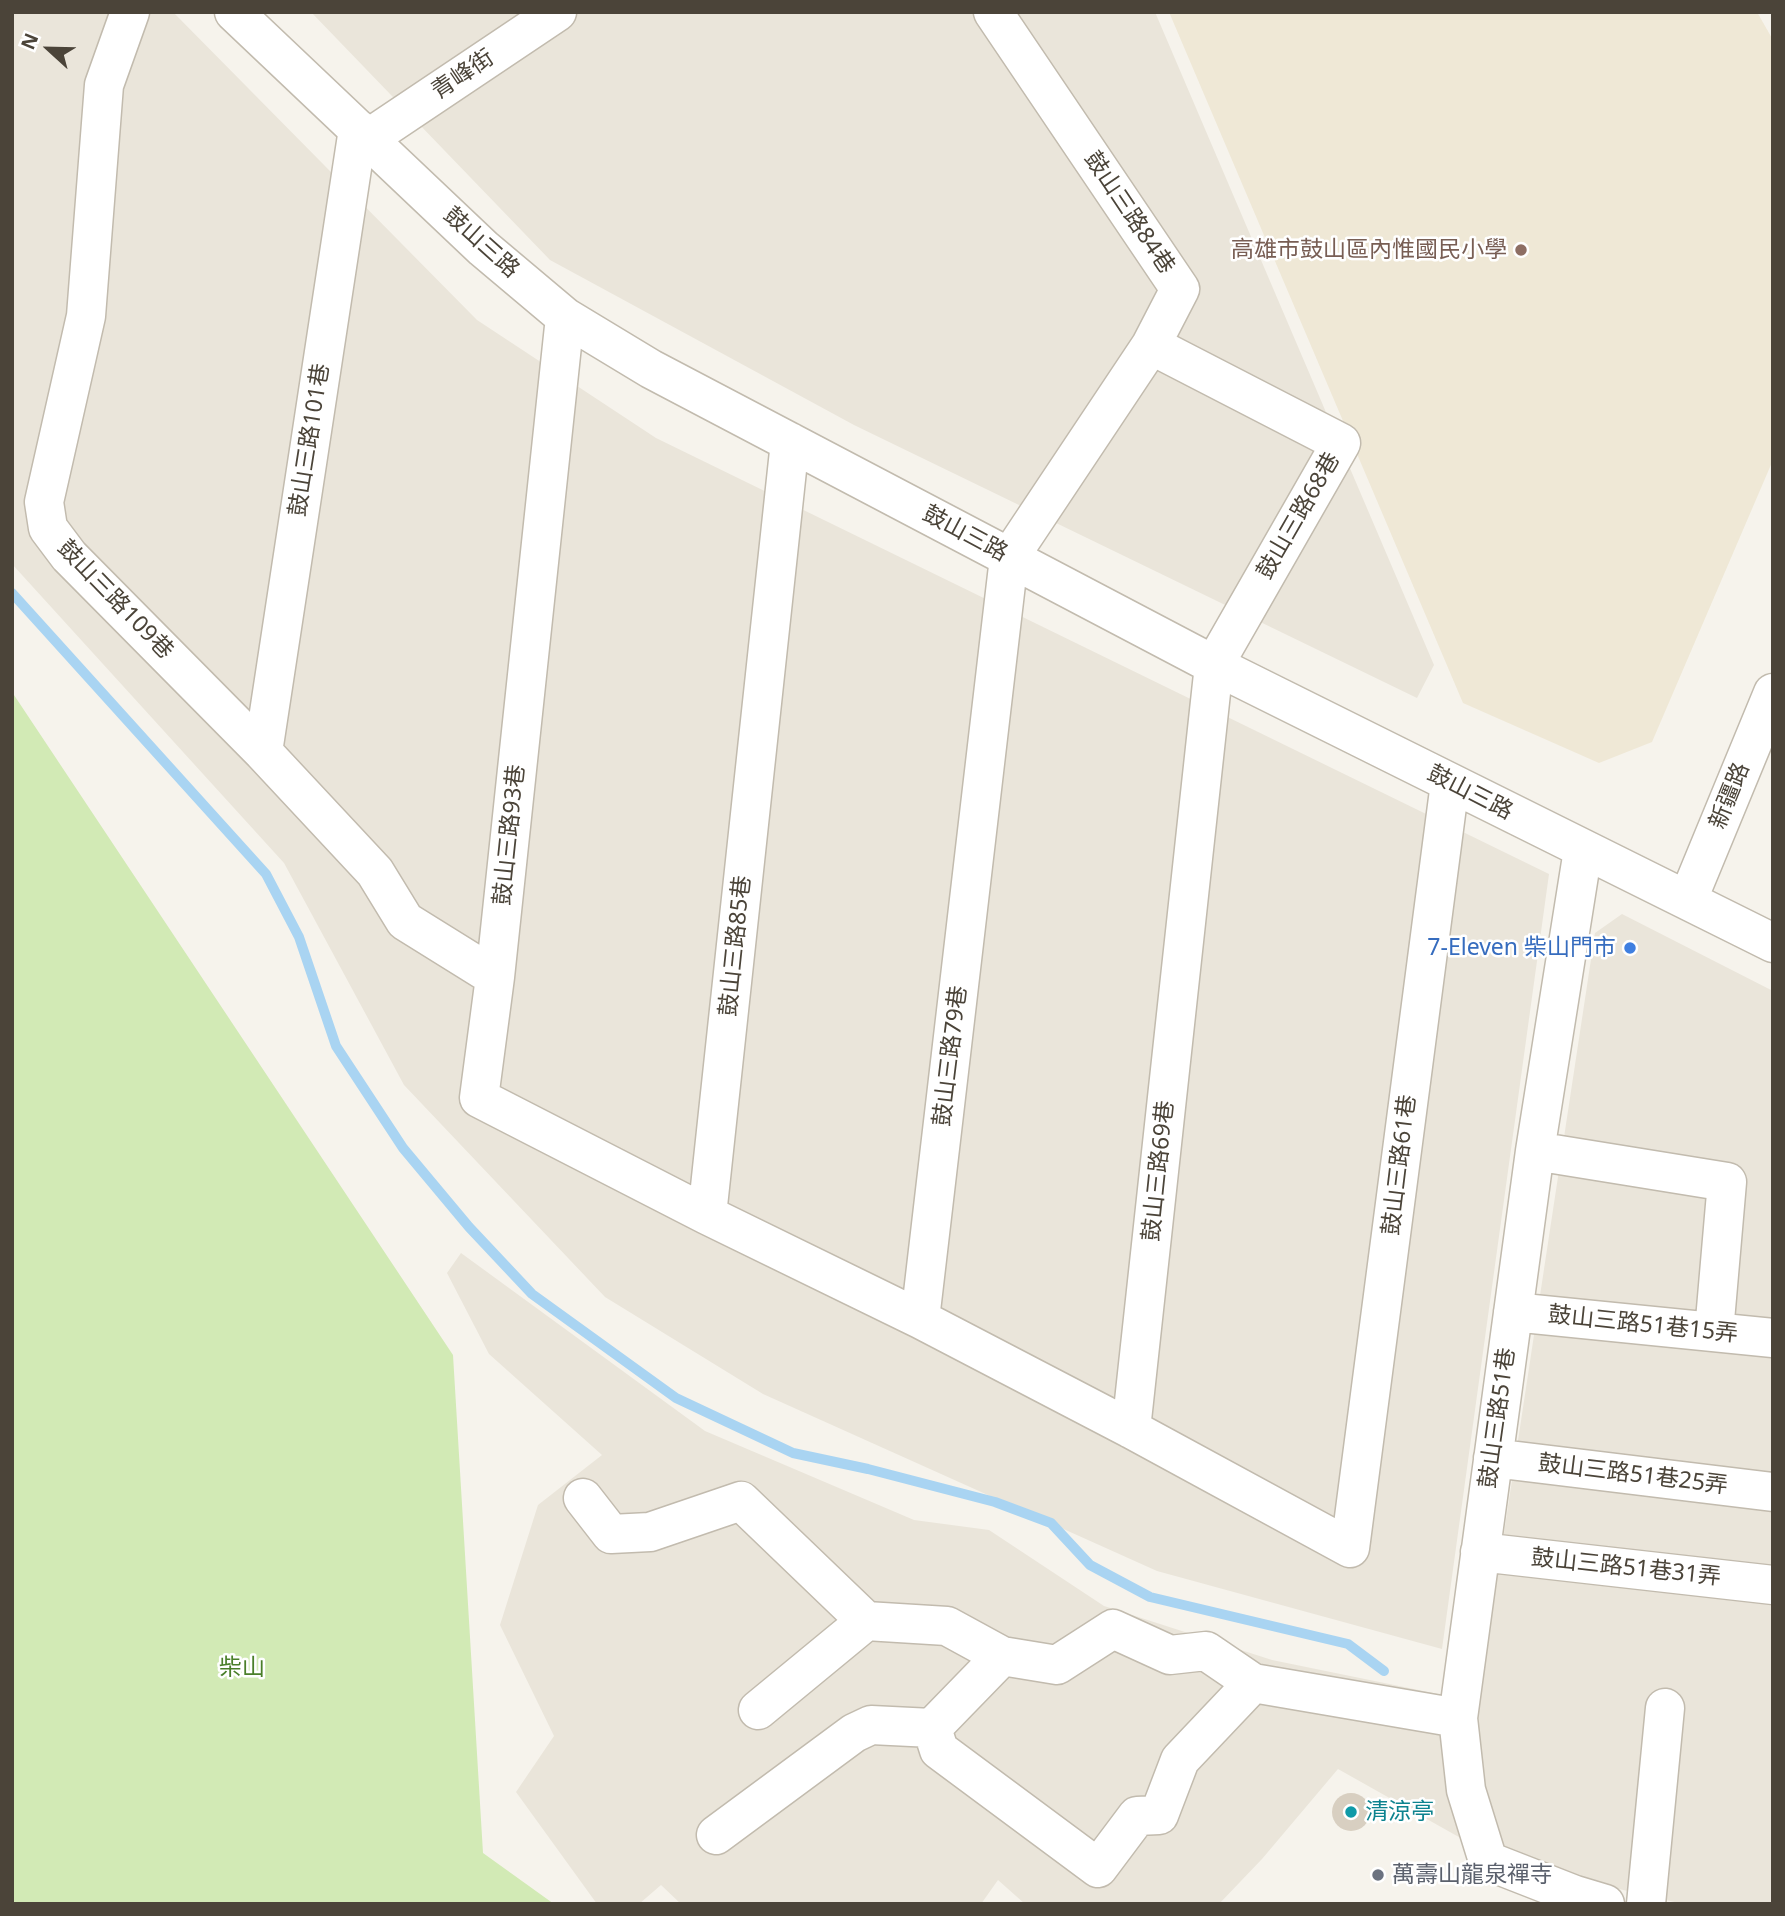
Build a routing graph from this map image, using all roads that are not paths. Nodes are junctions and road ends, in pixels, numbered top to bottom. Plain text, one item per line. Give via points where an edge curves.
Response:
1 (130, 12) edge
2 (234, 12) edge
3 (558, 12) edge
4 (993, 12) edge
5 (363, 133) junction
6 (565, 317) junction
7 (1151, 345) junction
8 (790, 442) junction
9 (1009, 558) junction
10 (1214, 665) junction
11 (1773, 693) edge
12 (262, 752) junction
13 (1450, 783) junction
14 (1583, 850) junction
15 (1688, 899) junction
16 (1773, 943) edge
17 (495, 977) junction
18 (1535, 1151) junction
19 (707, 1215) junction
20 (1513, 1312) junction
21 (920, 1319) junction
22 (1714, 1332) junction
23 (1773, 1338) edge
24 (1131, 1429) junction
25 (1493, 1458) junction
26 (1773, 1492) edge
27 (583, 1498) dead end
28 (1480, 1552) junction
29 (1773, 1585) edge
30 (866, 1621) junction
31 (1002, 1656) junction
32 (1253, 1683) junction
33 (1665, 1708) dead end
34 (758, 1710) dead end
35 (1458, 1718) junction
36 (932, 1728) junction
37 (716, 1835) dead end
38 (1605, 1904) edge
39 (1647, 1904) edge

1 - 12 street, 鼓山三路109巷 via 104,85 86,316 44,502 48,528 69,556
2 - 5 street, 鼓山三路
3 - 5 street, 青峰街
4 - 7 street, 鼓山三路84巷 via 1180,289
5 - 6 street, 鼓山三路 via 483,248
5 - 12 street, 鼓山三路101巷
6 - 8 street, 鼓山三路 via 651,369
6 - 17 street, 鼓山三路93巷
7 - 9 street, 鼓山三路84巷
7 - 10 street, 鼓山三路68巷 via 1341,443
8 - 9 street, 鼓山三路
8 - 19 street, 鼓山三路85巷
9 - 10 street, 鼓山三路
9 - 21 street, 鼓山三路79巷
10 - 13 street, 鼓山三路
10 - 24 street, 鼓山三路69巷
11 - 15 street, 新疆路
12 - 17 street, 鼓山三路109巷 via 375,872 405,921
13 - 14 street, 鼓山三路
13 - 24 street, 鼓山三路61巷 via 1350,1548
14 - 15 street, 鼓山三路
14 - 18 street, 鼓山三路51巷
15 - 16 street, 鼓山三路
17 - 19 street, 鼓山三路93巷 via 479,1098
18 - 20 street, 鼓山三路51巷
18 - 22 street via 1727,1182
19 - 21 street
20 - 22 street, 鼓山三路51巷15弄
20 - 25 street, 鼓山三路51巷
21 - 24 street
22 - 23 street, 鼓山三路51巷15弄
25 - 26 street, 鼓山三路51巷25弄
25 - 28 street, 鼓山三路51巷
27 - 30 street via 611,1534 650,1532 741,1501
28 - 29 street, 鼓山三路51巷31弄
28 - 35 street, 鼓山三路51巷
30 - 31 street via 947,1626
30 - 34 street
31 - 32 street via 1057,1665 1113,1629 1170,1656 1206,1651
31 - 36 street
32 - 35 street
32 - 36 street via 1180,1760 1158,1815 1137,1815 1098,1868 939,1750
33 - 39 street
35 - 38 street, 鼓山三路51巷 via 1464,1781 1488,1861
36 - 37 street via 871,1725 854,1733

